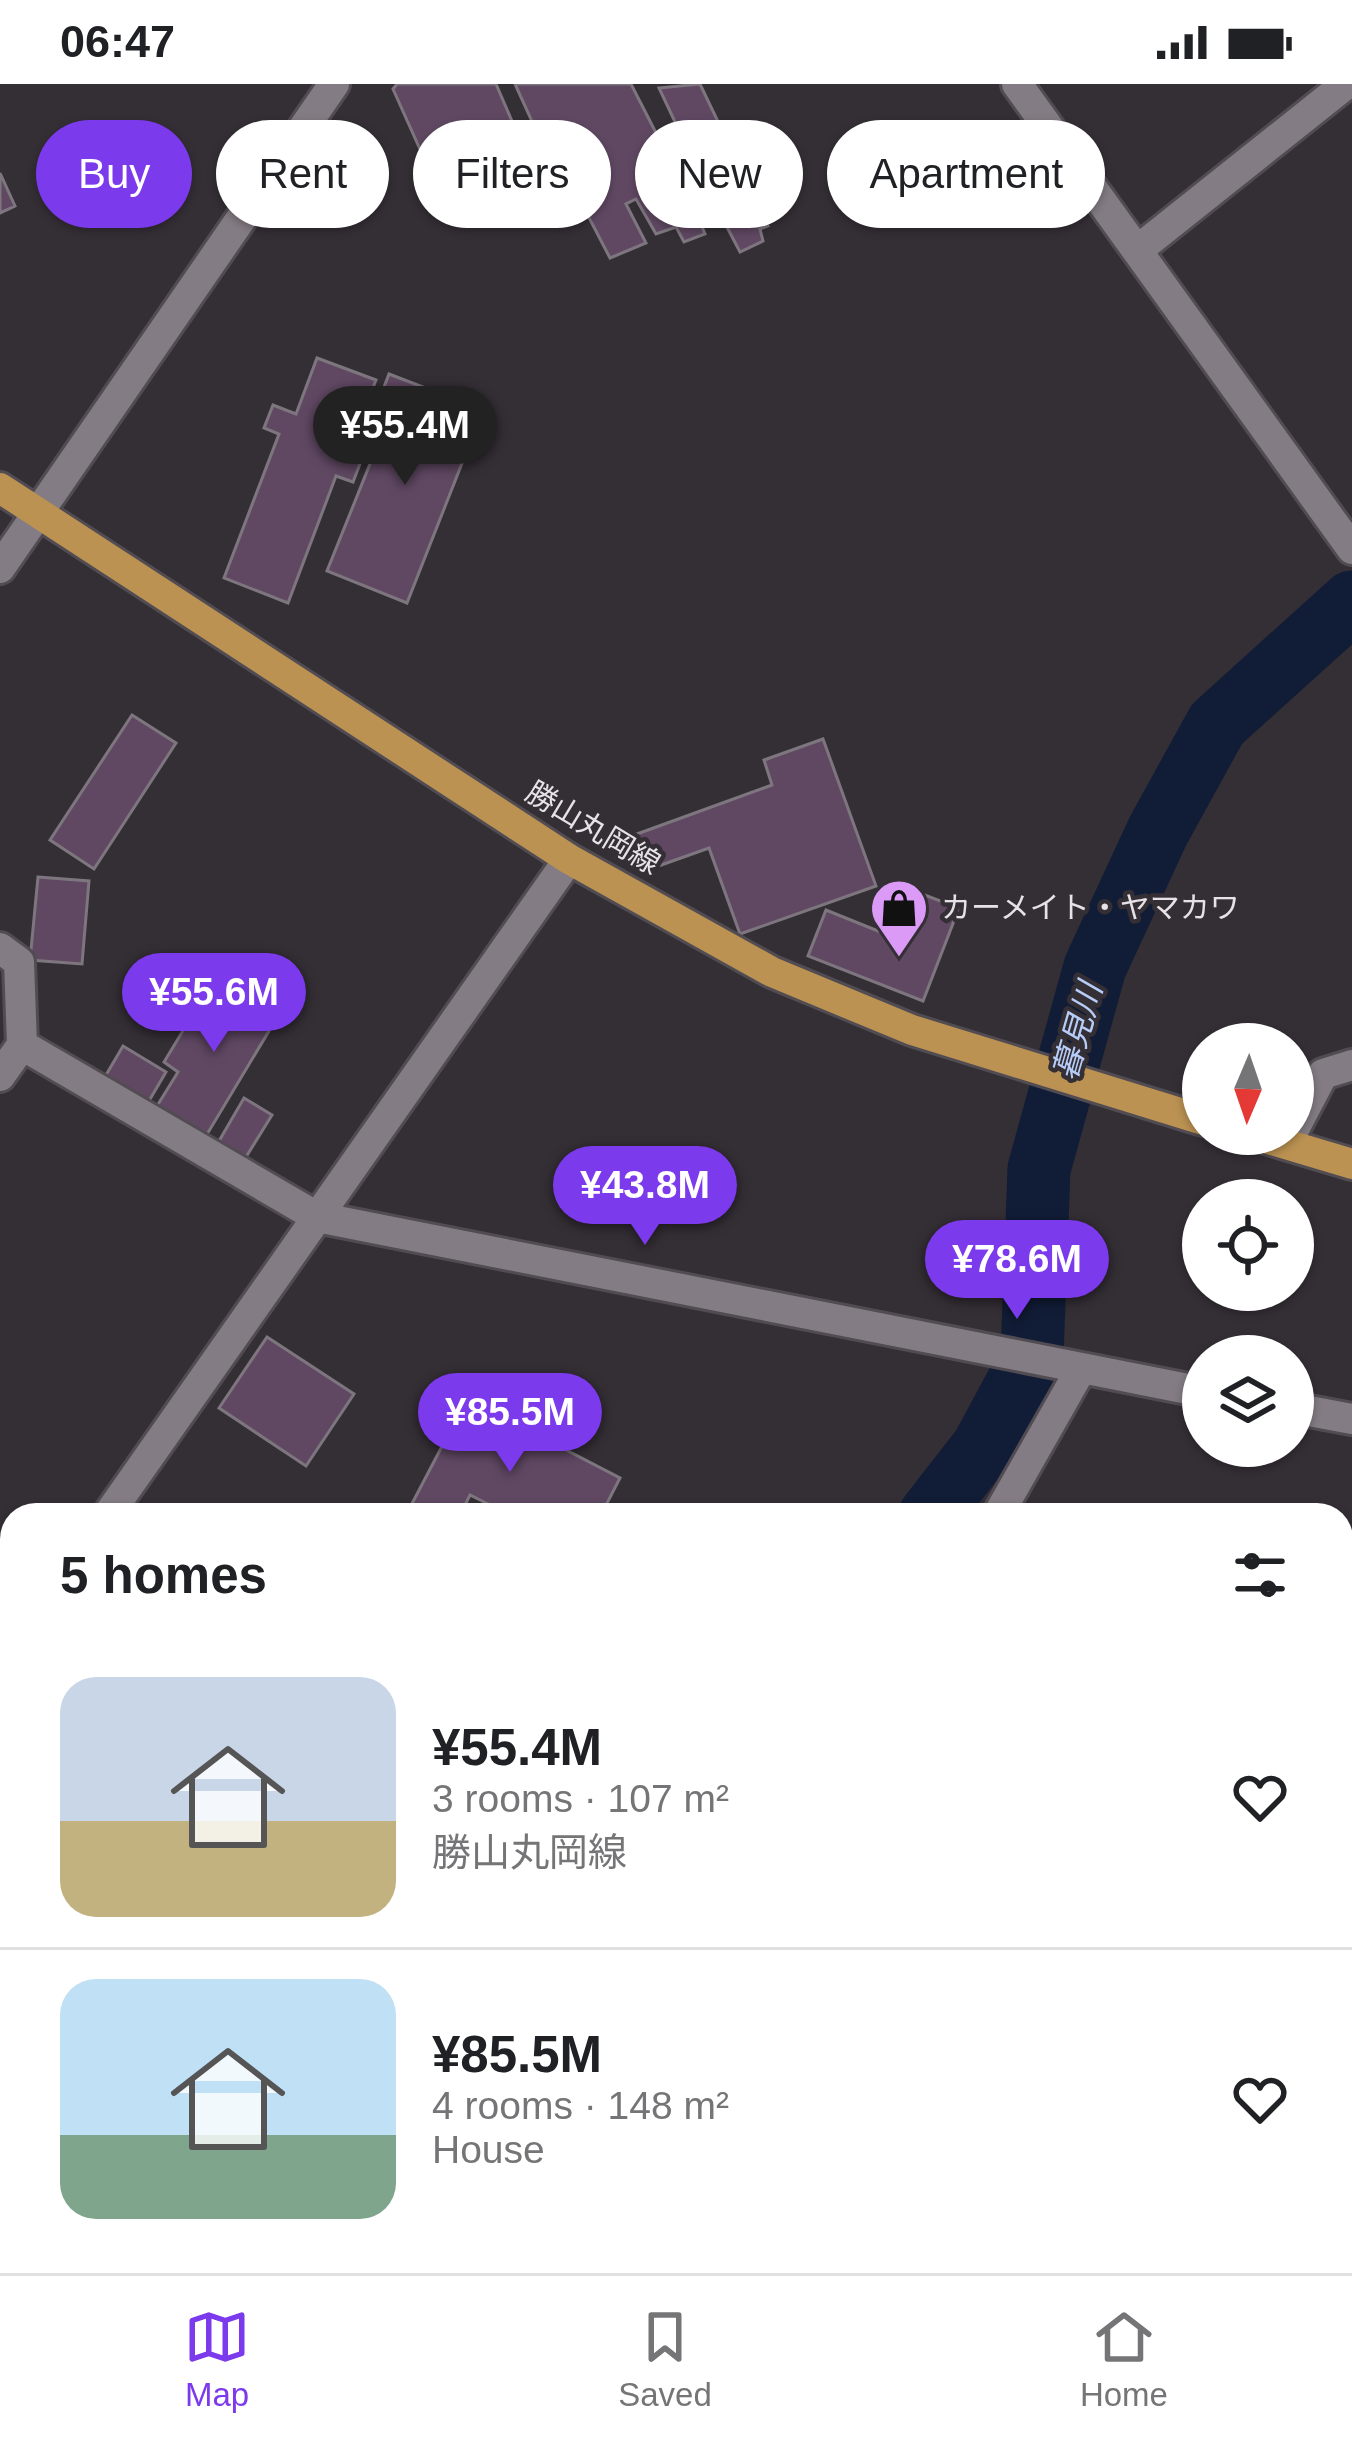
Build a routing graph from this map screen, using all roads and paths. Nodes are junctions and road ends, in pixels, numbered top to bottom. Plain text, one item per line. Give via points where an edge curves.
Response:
1 (334, 84) edge
2 (1017, 84) edge
3 (1346, 84) edge
4 (1139, 249) junction
5 (0, 488) edge
6 (39, 513) junction
7 (1344, 537) edge
8 (0, 568) edge
9 (569, 859) junction
10 (0, 948) edge
11 (22, 1045) junction
12 (1352, 1065) edge
13 (0, 1076) edge
14 (1314, 1091) edge
15 (1182, 1114) edge
16 (1314, 1147) edge
17 (1352, 1164) edge
18 (317, 1217) junction
19 (1070, 1367) junction
20 (1182, 1388) edge
21 (1314, 1412) edge
22 (1352, 1419) edge
23 (116, 1503) edge
24 (1004, 1503) edge

1 - 6 street
2 - 4 street
3 - 4 street
4 - 7 street
5 - 6 main road, 勝山丸岡線
6 - 8 street
6 - 9 main road, 勝山丸岡線
9 - 15 main road, 勝山丸岡線 via 772,972 912,1030
9 - 18 street
10 - 11 street via 19,962
11 - 13 street
11 - 18 street
12 - 14 street via 1323,1074
16 - 17 main road
18 - 19 street
18 - 23 street
19 - 20 street
19 - 24 street
21 - 22 street

